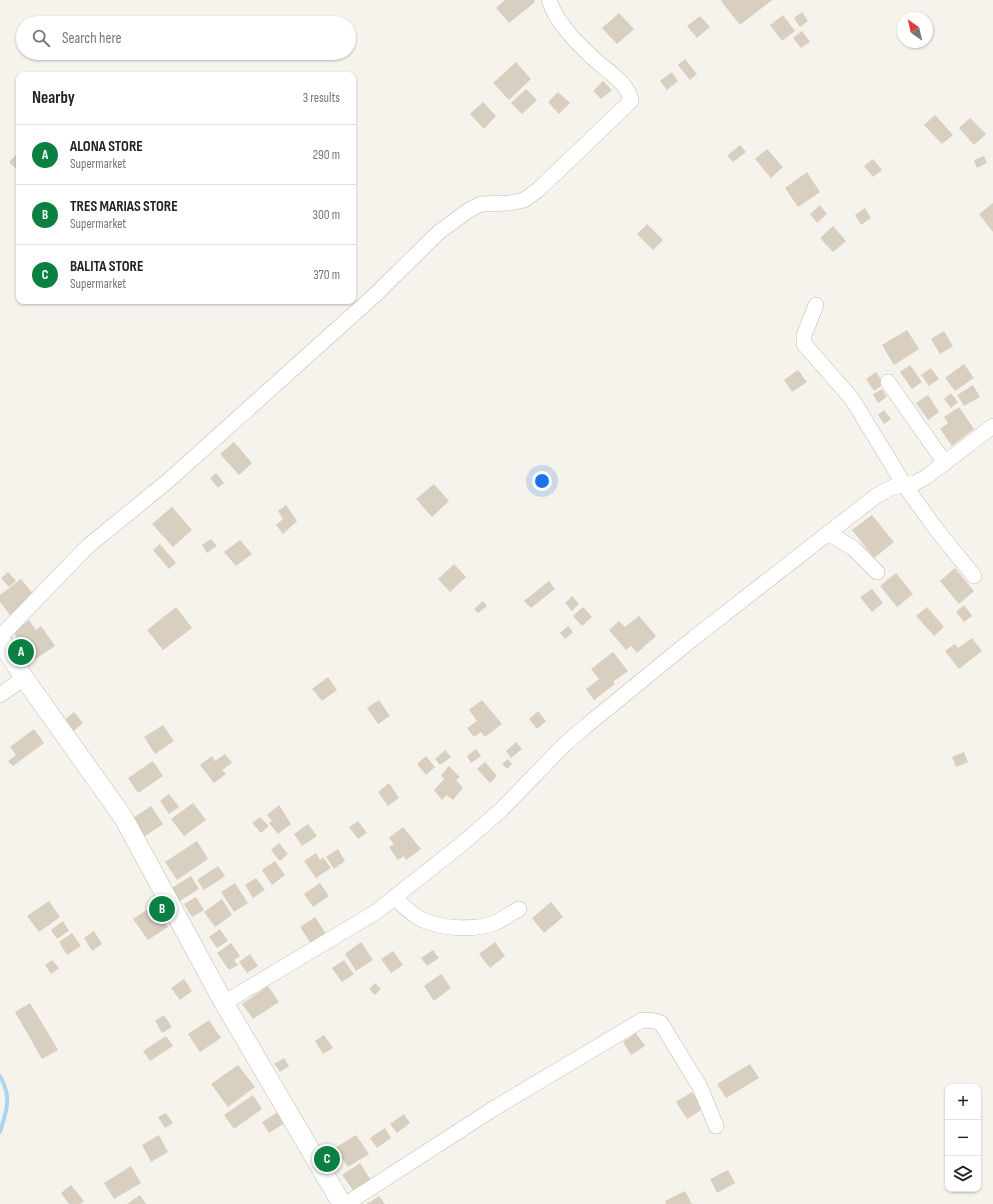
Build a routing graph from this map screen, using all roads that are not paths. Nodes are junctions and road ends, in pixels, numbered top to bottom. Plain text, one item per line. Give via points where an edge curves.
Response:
1 (549, 0) edge
2 (816, 305) dead end
3 (888, 382) dead end
4 (993, 426) edge
5 (945, 463) junction
6 (905, 486) junction
7 (828, 533) junction
8 (877, 572) dead end
9 (974, 576) dead end
10 (0, 638) edge
11 (24, 678) junction
12 (0, 695) edge
13 (394, 897) junction
14 (519, 909) dead end
15 (224, 1003) junction
16 (716, 1126) dead end
17 (342, 1204) edge
18 (346, 1204) edge

1 - 10 street via 577,42 623,85 630,94 631,101 539,190 524,200 481,204 439,232 376,294 175,475 87,547
2 - 6 street via 804,335 804,344 852,399
3 - 5 street
4 - 5 street
5 - 6 street via 926,477
6 - 7 street via 893,487 876,496
6 - 9 street
7 - 8 street via 854,548
7 - 13 street via 586,726 501,810
10 - 11 street
11 - 12 street
11 - 15 street via 123,817
13 - 14 street via 423,920 451,927 481,926 496,922
13 - 15 street via 349,929
15 - 17 street
16 - 18 street via 700,1087 664,1028 656,1021 642,1020 493,1109

